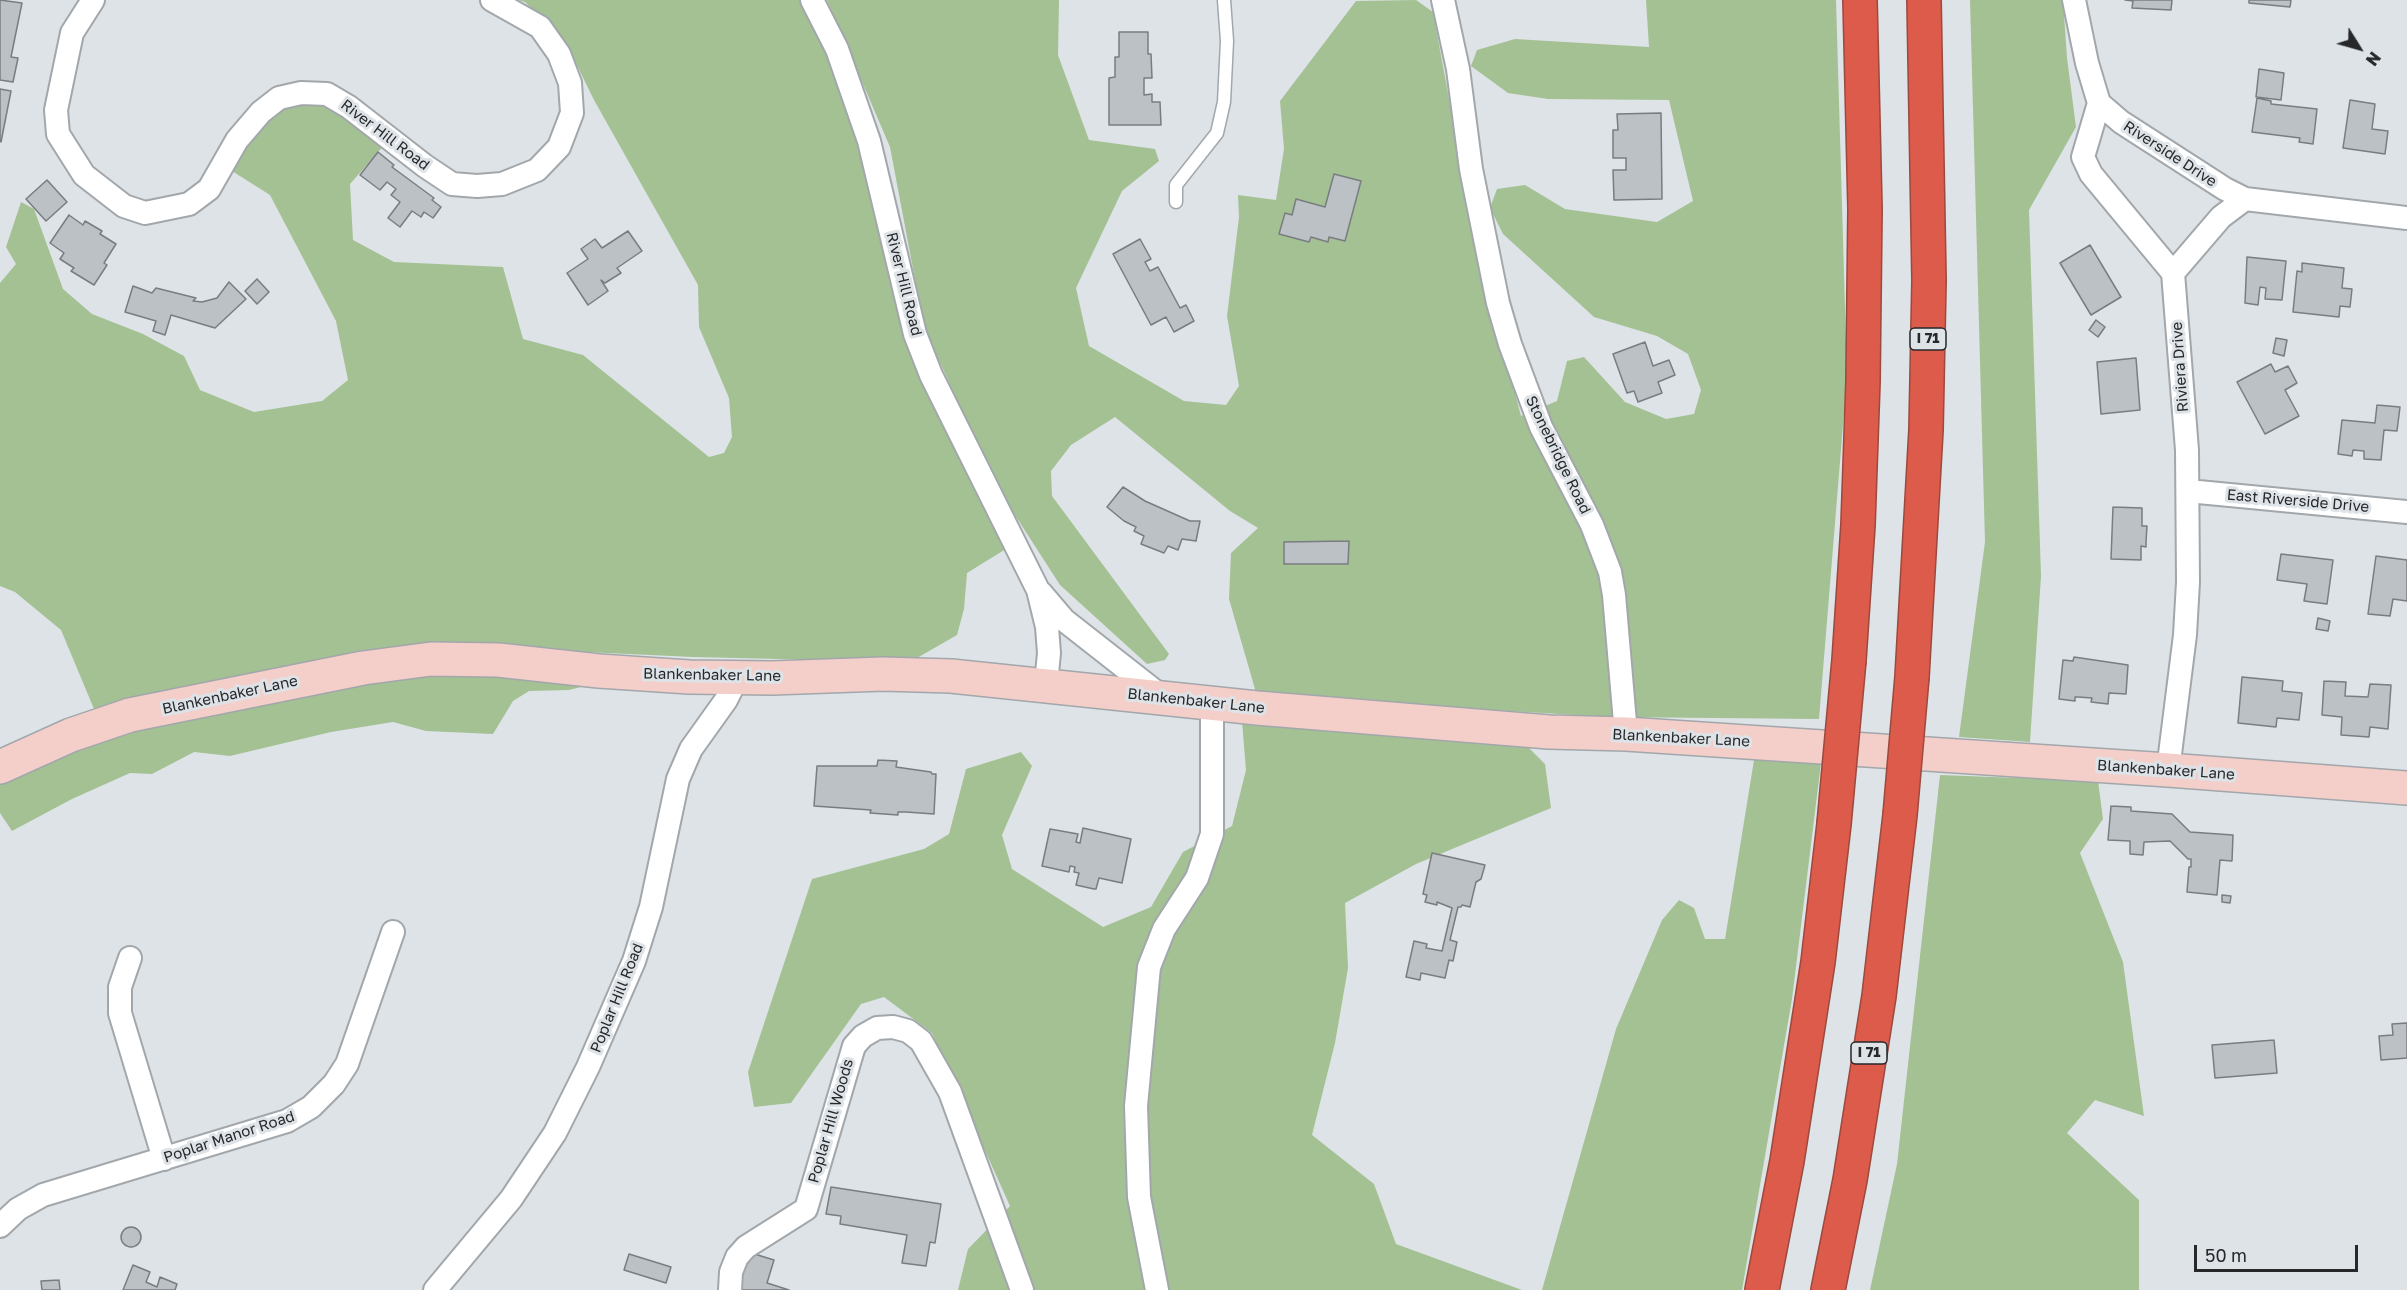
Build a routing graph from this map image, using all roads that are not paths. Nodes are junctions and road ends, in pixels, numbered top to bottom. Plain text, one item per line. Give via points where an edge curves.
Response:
1 (93, 0) edge
2 (492, 0) edge
3 (813, 0) edge
4 (1224, 0) edge
5 (1443, 0) edge
6 (1860, 0) edge
7 (1924, 0) edge
8 (2074, 0) edge
9 (2099, 103) junction
10 (2245, 199) junction
11 (1176, 202) dead end
12 (2407, 218) edge
13 (2173, 273) junction
14 (2188, 491) junction
15 (2407, 512) edge
16 (1038, 590) junction
17 (737, 678) junction
18 (1046, 684) junction
19 (1163, 698) junction
20 (1212, 703) junction
21 (1626, 735) junction
22 (0, 767) edge
23 (2168, 770) junction
24 (2407, 789) edge
25 (393, 932) dead end
26 (130, 958) dead end
27 (164, 1159) junction
28 (0, 1226) edge
29 (435, 1290) edge
30 (730, 1290) edge
31 (1022, 1290) edge
32 (1157, 1290) edge
33 (1762, 1290) edge
34 (1828, 1290) edge

1 - 2 street, River Hill Road via 72,33 56,110 58,134 84,175 124,206 145,213 189,204 209,189 237,140 261,112 279,98 301,93 327,94 349,107 452,184 502,184 537,170 559,147 572,113 570,82 559,54 540,27
3 - 16 street, River Hill Road via 837,49 869,141 915,334 931,375
4 - 11 lane via 1224,102 1217,133 1176,185
5 - 21 street, Stonebridge Road via 1498,303 1541,427 1592,525 1610,572
6 - 33 highway, bridge via 1865,209 1863,381 1849,660 1818,962
7 - 34 highway, I 71, bridge via 1929,292 1926,442 1912,677 1878,996 1850,1180
8 - 9 street
9 - 10 street, Riverside Drive via 2121,122
9 - 13 street via 2083,157 2091,174
10 - 12 street, Riverside Drive
10 - 13 street via 2221,217
13 - 14 street, Riviera Drive
14 - 15 street, East Riverside Drive
14 - 23 street, Riviera Drive via 2186,635
16 - 18 street, River Hill Road via 1048,645
16 - 19 street, River Hill Road via 1064,620
17 - 18 street, Blankenbaker Lane via 883,674
17 - 22 street, Blankenbaker Lane via 611,672 498,660 410,661 119,718
17 - 29 street, Poplar Hill Road via 690,749 678,779 651,907 634,961 555,1134 510,1199
18 - 19 street, Blankenbaker Lane
19 - 20 street, Blankenbaker Lane
20 - 21 street, Blankenbaker Lane
20 - 32 street via 1212,834 1197,878 1164,929 1149,967 1136,1106 1138,1197
21 - 23 street, Blankenbaker Lane
23 - 24 street, Blankenbaker Lane
25 - 27 street, Poplar Manor Road via 347,1064 311,1107 286,1121
26 - 27 street via 120,987 120,1013
27 - 28 street, Poplar Manor Road via 43,1195 18,1209
30 - 31 street, Poplar Hill Woods via 731,1272 746,1247 806,1209 854,1046 877,1028 893,1027 908,1031 921,1041 950,1092

